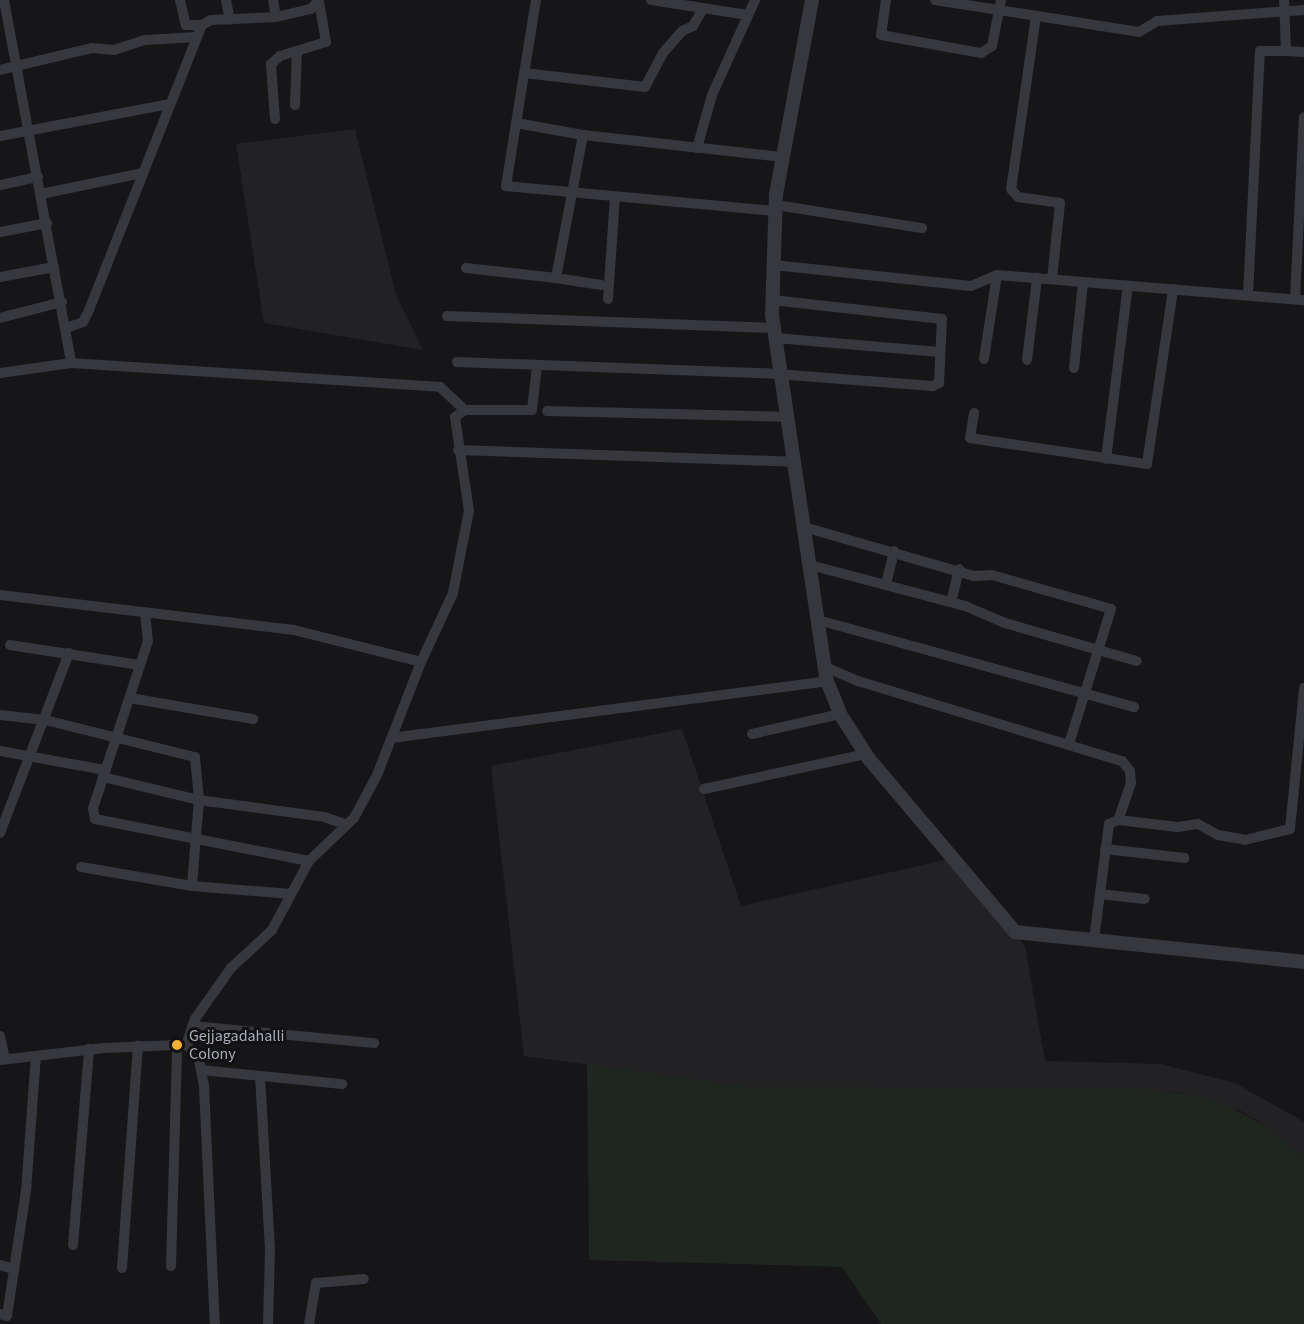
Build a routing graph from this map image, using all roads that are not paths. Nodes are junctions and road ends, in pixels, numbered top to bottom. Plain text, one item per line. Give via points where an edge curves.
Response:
1 (180, 0) edge
2 (226, 0) edge
3 (273, 0) edge
4 (536, 0) edge
5 (651, 0) edge
6 (755, 0) edge
7 (812, 0) edge
8 (886, 0) edge
9 (934, 0) edge
10 (319, 1) edge
11 (3, 4) edge
12 (1000, 5) edge
13 (1284, 6) edge
14 (703, 9) junction
15 (1304, 10) edge
16 (748, 15) junction
17 (1036, 16) junction
18 (276, 17) junction
19 (230, 20) junction
20 (202, 25) junction
21 (197, 37) junction
22 (297, 51) junction
23 (1286, 51) junction
24 (1304, 52) edge
25 (16, 67) junction
26 (0, 70) edge
27 (524, 73) junction
28 (169, 104) junction
29 (295, 105) dead end
30 (1304, 117) edge
31 (275, 119) dead end
32 (516, 123) junction
33 (30, 131) junction
34 (583, 135) junction
35 (0, 136) edge
36 (697, 148) junction
37 (783, 157) junction
38 (142, 173) junction
39 (38, 177) junction
40 (0, 184) edge
41 (569, 193) junction
42 (41, 194) junction
43 (615, 197) junction
44 (776, 208) junction
45 (47, 223) junction
46 (922, 228) dead end
47 (0, 232) edge
48 (774, 265) junction
49 (54, 267) junction
50 (466, 268) dead end
51 (997, 275) junction
52 (0, 276) edge
53 (556, 278) junction
54 (1037, 278) junction
55 (1052, 279) junction
56 (1083, 282) junction
57 (602, 285) dead end
58 (1128, 285) junction
59 (1173, 289) junction
60 (1248, 295) junction
61 (608, 299) dead end
62 (772, 300) junction
63 (1299, 300) edge
64 (62, 302) junction
65 (447, 316) dead end
66 (0, 318) edge
67 (66, 328) junction
68 (775, 333) junction
69 (939, 352) junction
70 (984, 359) dead end
71 (1027, 360) dead end
72 (458, 362) dead end
73 (71, 363) junction
74 (537, 366) junction
75 (1074, 368) dead end
76 (0, 373) edge
77 (781, 375) junction
78 (465, 410) junction
79 (547, 411) dead end
80 (974, 413) dead end
81 (787, 417) junction
82 (458, 450) junction
83 (1106, 459) junction
84 (794, 462) junction
85 (804, 527) junction
86 (894, 551) junction
87 (810, 565) junction
88 (959, 569) junction
89 (886, 584) junction
90 (0, 595) edge
91 (951, 602) junction
92 (145, 613) junction
93 (818, 620) junction
94 (10, 645) dead end
95 (1099, 650) junction
96 (69, 653) junction
97 (1137, 661) dead end
98 (421, 662) junction
99 (140, 665) junction
100 (826, 674) junction
101 (1304, 688) edge
102 (1086, 693) junction
103 (130, 698) junction
104 (1134, 707) dead end
105 (840, 714) junction
106 (0, 715) edge
107 (253, 719) dead end
108 (45, 720) junction
109 (1303, 728) edge
110 (752, 734) dead end
111 (392, 738) junction
112 (116, 739) junction
113 (1069, 744) junction
114 (0, 751) edge
115 (31, 754) junction
116 (866, 754) junction
117 (104, 773) junction
118 (704, 789) dead end
119 (200, 800) junction
120 (1118, 820) junction
121 (347, 825) junction
122 (0, 834) edge
123 (194, 842) junction
124 (1105, 849) junction
125 (1184, 858) dead end
126 (309, 861) junction
127 (81, 867) dead end
128 (192, 886) junction
129 (291, 894) junction
130 (1100, 894) junction
131 (1145, 899) dead end
132 (1094, 940) junction
133 (1304, 962) edge
134 (193, 1026) junction
135 (0, 1036) edge
136 (374, 1043) dead end
137 (182, 1045) junction
138 (138, 1046) junction
139 (89, 1049) junction
140 (36, 1056) junction
141 (2, 1060) edge
142 (201, 1070) junction
143 (260, 1076) junction
144 (342, 1084) dead end
145 (72, 1245) dead end
146 (0, 1265) edge
147 (171, 1266) dead end
148 (122, 1268) dead end
149 (14, 1269) junction
150 (364, 1279) dead end
151 (0, 1314) edge
152 (215, 1324) edge
153 (268, 1324) edge
154 (309, 1324) edge
155 (319, 1324) edge

1 - 20 street via 186,25
2 - 19 street
3 - 18 street
4 - 27 street
5 - 14 street
6 - 16 street
7 - 37 street
8 - 12 street via 881,35 981,53 992,46
9 - 12 street
10 - 18 street via 312,9
10 - 22 street via 327,40
11 - 25 street
12 - 17 street
13 - 15 street
13 - 17 street via 1157,21 1139,32
13 - 23 street
14 - 16 street
14 - 27 street via 693,26 682,31 663,53 645,87
16 - 36 street via 712,95
17 - 55 street via 1011,189 1018,197 1060,202
18 - 19 street
19 - 20 street via 211,20
20 - 21 street
21 - 25 street via 145,40 114,50 92,48
21 - 28 street
22 - 29 street
22 - 31 street via 274,58 271,64
23 - 24 street
23 - 60 street via 1260,51
25 - 26 street
25 - 33 street
27 - 32 street
28 - 33 street
28 - 38 street
30 - 63 street
32 - 34 street
32 - 41 street via 506,186
33 - 35 street
33 - 39 street
34 - 36 street
34 - 41 street
36 - 37 street
37 - 44 street
38 - 42 street
38 - 67 street via 83,322
39 - 40 street
39 - 42 street
41 - 43 street
41 - 53 street
42 - 45 street
43 - 44 street
43 - 61 street
44 - 46 street
44 - 48 street
45 - 47 street
45 - 49 street
48 - 51 street via 971,286
48 - 62 street
49 - 52 street
49 - 64 street
50 - 53 street
51 - 54 street
51 - 70 street
53 - 57 street
54 - 55 street
54 - 71 street
55 - 56 street
56 - 58 street
56 - 75 street
58 - 59 street
58 - 83 street
59 - 60 street
59 - 83 street via 1150,460 1142,464
60 - 63 street
62 - 68 street
62 - 69 street via 935,316 943,324
64 - 66 street
64 - 67 street
65 - 68 street
67 - 73 street
68 - 69 street
68 - 77 street
69 - 77 street via 939,383 933,386
72 - 74 street
73 - 76 street
73 - 78 street via 440,387
74 - 77 street
74 - 78 street via 532,410
77 - 81 street
78 - 82 street via 455,417
79 - 81 street
80 - 83 street via 970,438
81 - 84 street
82 - 84 street
82 - 98 street via 469,511 453,593
84 - 85 street
85 - 86 street
85 - 87 street
86 - 88 street
86 - 89 street
87 - 89 street
87 - 93 street
88 - 91 street
88 - 95 street via 1111,609
89 - 91 street
90 - 92 street
91 - 95 street via 1005,623
92 - 98 street via 294,630
92 - 99 street via 148,640
93 - 100 street
93 - 102 street
94 - 96 street
95 - 97 street
95 - 102 street
96 - 99 street
96 - 108 street
98 - 111 street
99 - 103 street
100 - 105 street
100 - 111 street
100 - 113 street
101 - 109 street via 1299,721
102 - 104 street
102 - 113 street
103 - 107 street
103 - 112 street
105 - 110 street
105 - 116 street
106 - 108 street
108 - 112 street
108 - 115 street
109 - 120 street via 1290,829 1283,833 1264,833 1245,840 1218,835 1198,824 1178,827
111 - 121 street via 377,775
112 - 117 street
112 - 119 street via 195,757
113 - 120 street via 1122,761 1130,771 1131,783
114 - 115 street
115 - 117 street
115 - 122 street
116 - 118 street
116 - 132 street via 1015,932 1047,939
117 - 119 street
117 - 123 street via 93,808 95,819
119 - 121 street via 324,817
119 - 123 street
120 - 124 street via 1109,824
121 - 126 street
123 - 126 street
123 - 128 street
124 - 125 street
124 - 130 street
126 - 129 street
127 - 128 street
128 - 129 street
129 - 134 street via 272,930 231,968
130 - 131 street
130 - 132 street
132 - 133 street
134 - 136 street
134 - 137 street
135 - 141 street
137 - 138 street
137 - 142 street via 198,1055
137 - 147 street
138 - 139 street
138 - 148 street
139 - 140 street
139 - 145 street
140 - 141 street
140 - 149 street via 26,1191
142 - 143 street
142 - 152 street
143 - 144 street
143 - 153 street via 270,1249
146 - 149 street
149 - 151 street via 7,1316
150 - 154 street via 316,1283
154 - 155 street

